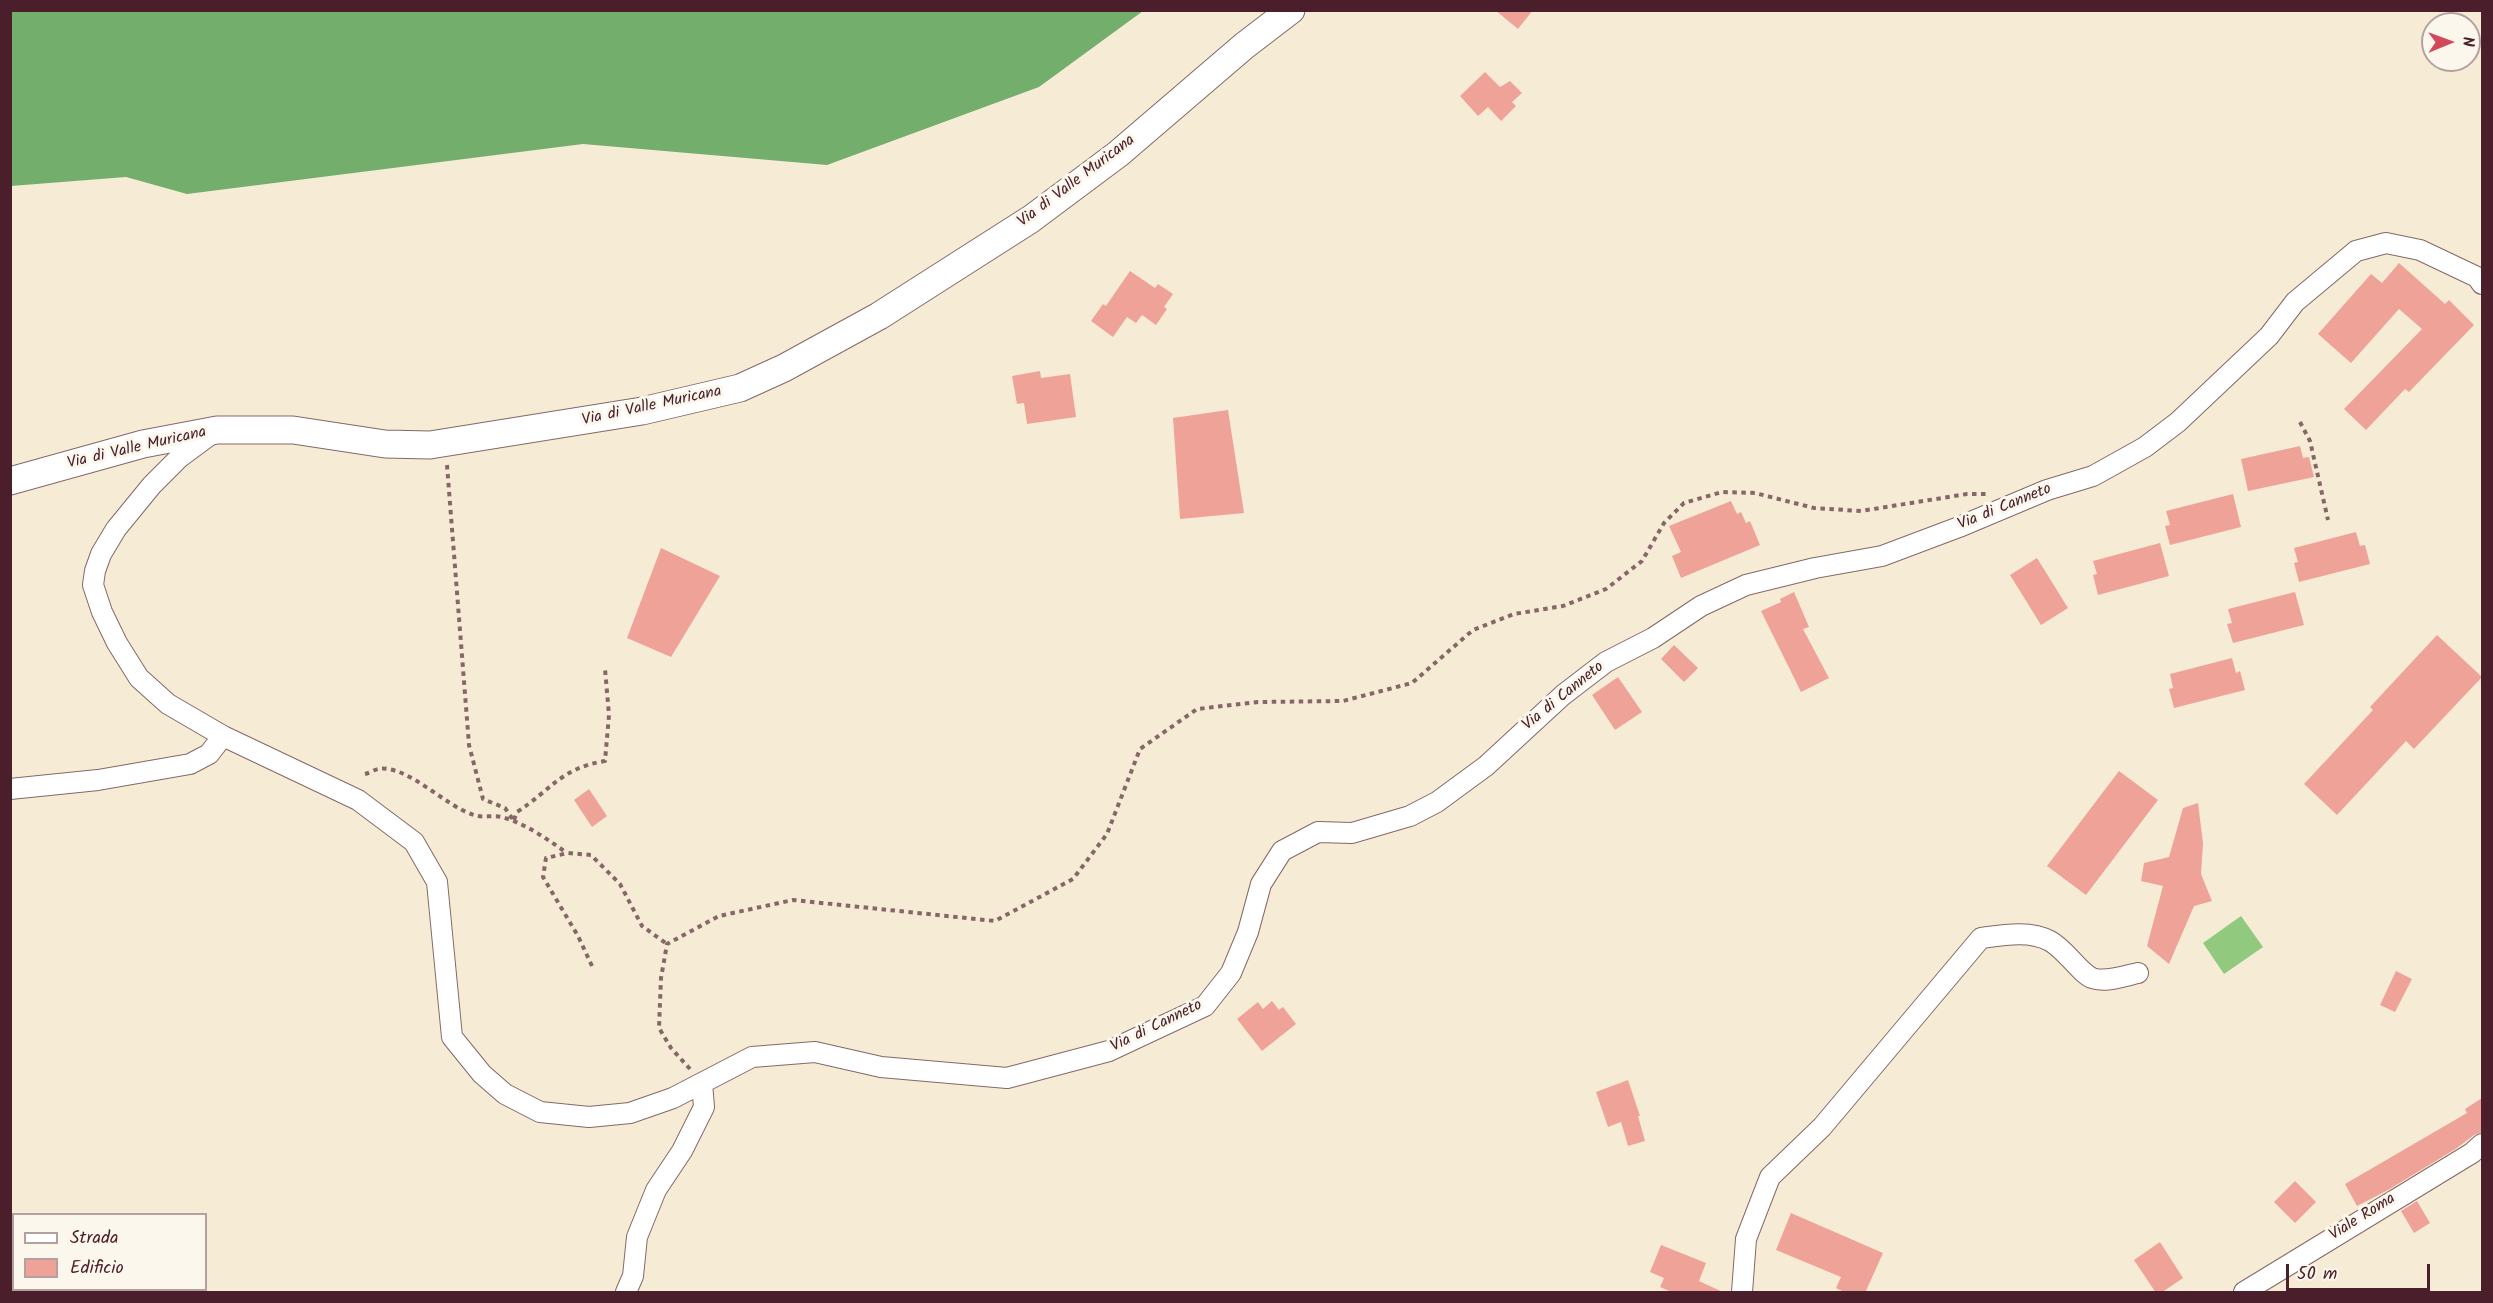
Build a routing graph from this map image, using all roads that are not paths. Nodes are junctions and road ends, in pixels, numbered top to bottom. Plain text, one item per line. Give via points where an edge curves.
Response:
1 (1291, 10) edge
2 (2482, 284) edge
3 (217, 430) junction
4 (10, 481) edge
5 (223, 736) junction
6 (10, 789) edge
7 (2138, 973) dead end
8 (702, 1083) junction
9 (2482, 1144) edge
10 (626, 1293) edge
11 (1742, 1293) edge
12 (2244, 1293) edge

1 - 3 street, Via di Valle Muricana via 1118,154 1038,214 879,316 740,388 694,401 445,443 392,444 293,430
2 - 8 street, Via di Canneto via 2477,277 2420,250 2386,243 2355,251 2295,302 2269,336 2178,422 2145,447 2094,476 2047,490 1882,556 1746,585 1701,606 1606,663 1563,695 1486,766 1437,802 1410,816 1352,833 1318,832 1282,852 1261,884 1248,932 1231,973 1205,1006 1109,1051 1007,1078 881,1067 815,1052 752,1057
3 - 4 street, Via di Valle Muricana via 123,449
3 - 5 street, Via di Canneto via 179,458 126,515 104,548 94,571 93,585 110,630 140,678 168,704
5 - 6 street via 209,754 190,764
5 - 8 street, Via di Canneto via 358,800 414,842 437,882 452,1037 482,1074 505,1094 540,1112 589,1117 630,1113
7 - 11 street via 2108,980 2091,978 2049,940 2018,934 1981,938 1822,1126 1770,1177 1746,1239
8 - 10 street via 704,1107 648,1209 637,1238 633,1276
9 - 12 street, Viale Roma

